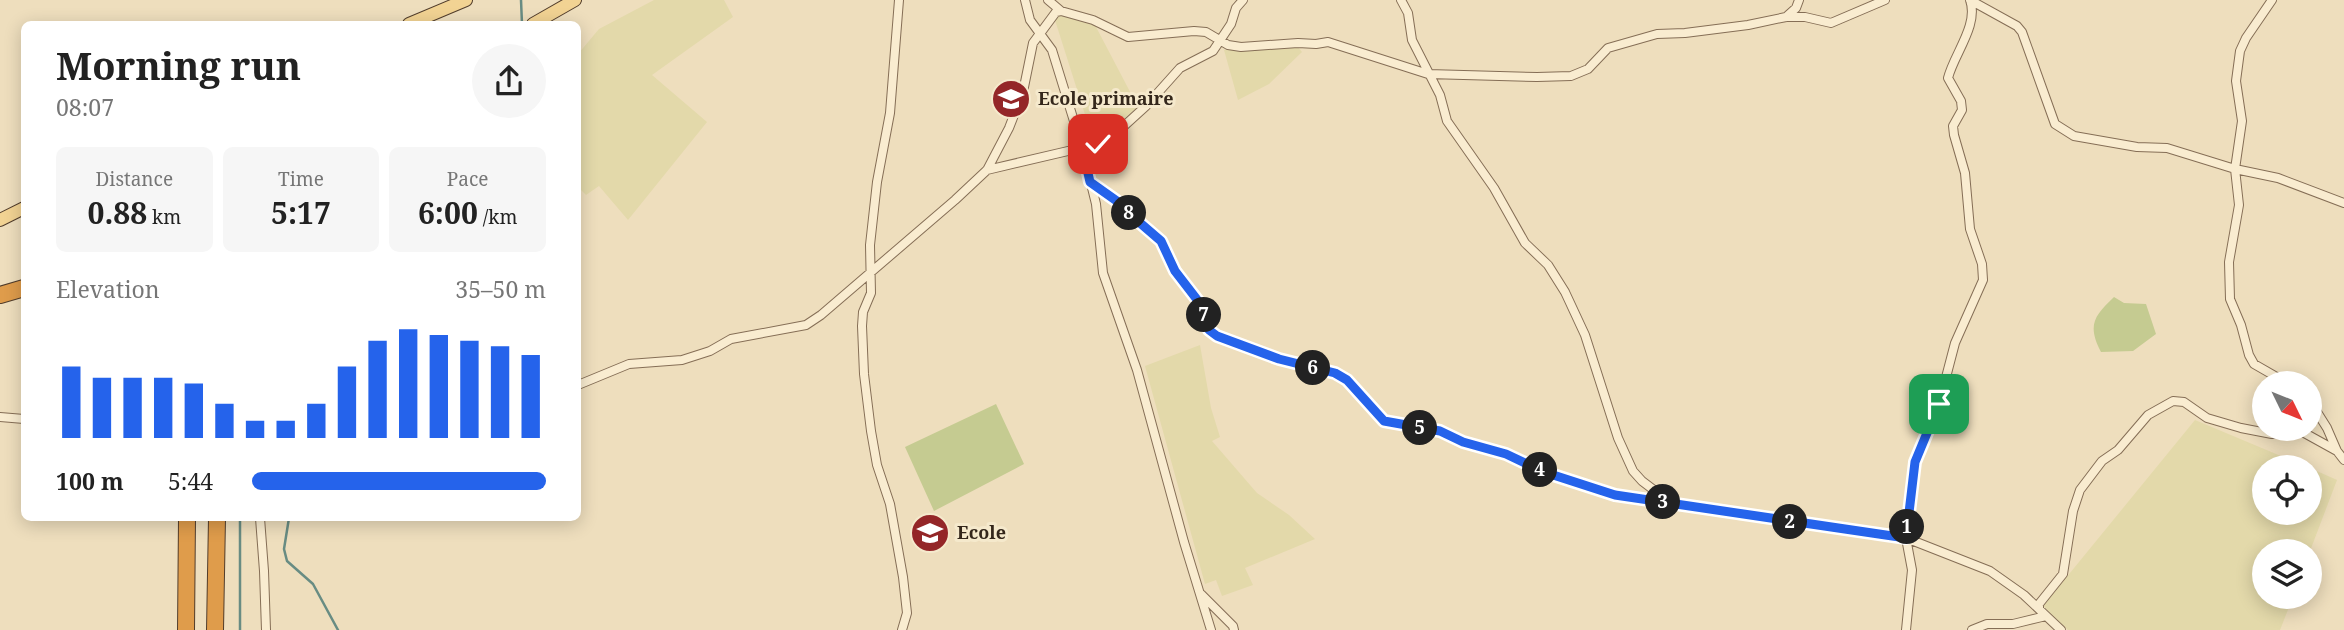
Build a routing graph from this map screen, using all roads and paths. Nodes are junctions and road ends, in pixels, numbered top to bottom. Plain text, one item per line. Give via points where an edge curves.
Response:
1 (466, 0) edge
2 (575, 0) edge
3 (899, 0) edge
4 (1025, 0) edge
5 (1048, 0) edge
6 (1243, 0) edge
7 (1401, 0) edge
8 (1799, 0) edge
9 (1885, 0) edge
10 (1970, 0) edge
11 (2272, 0) edge
12 (1061, 11) junction
13 (1786, 16) junction
14 (416, 21) edge
15 (539, 21) edge
16 (1039, 32) junction
17 (1221, 41) junction
18 (1429, 74) junction
19 (1082, 147) junction
20 (2235, 169) junction
21 (987, 170) junction
22 (1090, 182) junction
23 (2344, 202) edge
24 (21, 210) edge
25 (0, 220) edge
26 (871, 273) junction
27 (21, 287) edge
28 (0, 295) edge
29 (2267, 371) edge
30 (581, 384) edge
31 (0, 417) edge
32 (21, 419) edge
33 (2322, 420) edge
34 (2337, 451) junction
35 (2344, 460) edge
36 (1673, 504) junction
37 (187, 521) edge
38 (217, 521) edge
39 (260, 521) edge
40 (1906, 538) junction
41 (1199, 592) junction
42 (2039, 609) junction
43 (2046, 616) junction
44 (186, 630) edge
45 (215, 630) edge
46 (266, 630) edge
47 (902, 630) edge
48 (1211, 630) edge
49 (1234, 630) edge
50 (1906, 630) edge
51 (1972, 630) edge
52 (2061, 630) edge

1 - 14 main road
2 - 15 main road
3 - 26 street via 895,76 870,245
4 - 16 street
5 - 12 street
6 - 17 street
7 - 18 street via 1412,40
8 - 13 street
9 - 13 street via 1831,23
10 - 20 street via 2022,32 2055,124 2064,131 2100,142 2167,148
10 - 40 street via 1973,8 1948,78 1961,101 1954,135 1983,280 1955,343 1939,404 1915,462
11 - 20 street via 2240,51 2236,80 2242,121
12 - 16 street via 1052,14
12 - 17 street via 1128,37 1194,31
13 - 18 street via 1748,25 1657,34 1608,48 1588,69 1571,76
16 - 19 street via 1052,50
16 - 21 street via 1032,43 1023,92 1010,128
17 - 18 street via 1241,47 1328,42
17 - 19 street via 1213,51 1180,68 1113,136
18 - 36 street via 1447,121 1494,188 1525,243 1548,265 1565,292 1633,471
19 - 21 street
19 - 22 street
20 - 23 street via 2278,178
20 - 29 street via 2239,205 2229,262 2230,299 2249,355
21 - 26 street
22 - 36 street via 1161,241 1175,271 1202,306 1209,330 1217,336 1335,373 1384,421 1440,431 1615,495
22 - 41 street via 1103,273 1137,370
24 - 25 main road
26 - 30 street via 806,325 731,339 682,360 629,363
26 - 47 street via 872,293 862,326 864,374 873,442 903,577 906,613
27 - 28 highway
31 - 32 street
33 - 34 street
34 - 35 street
34 - 42 street via 2299,430 2272,434 2207,418 2184,401 2160,407 2102,461 2080,490 2063,574
36 - 40 street
37 - 44 highway
38 - 45 highway
39 - 46 street
40 - 42 street via 1990,571
40 - 50 street via 1912,570
41 - 48 street
41 - 49 street
42 - 43 street
43 - 51 street
43 - 52 street

